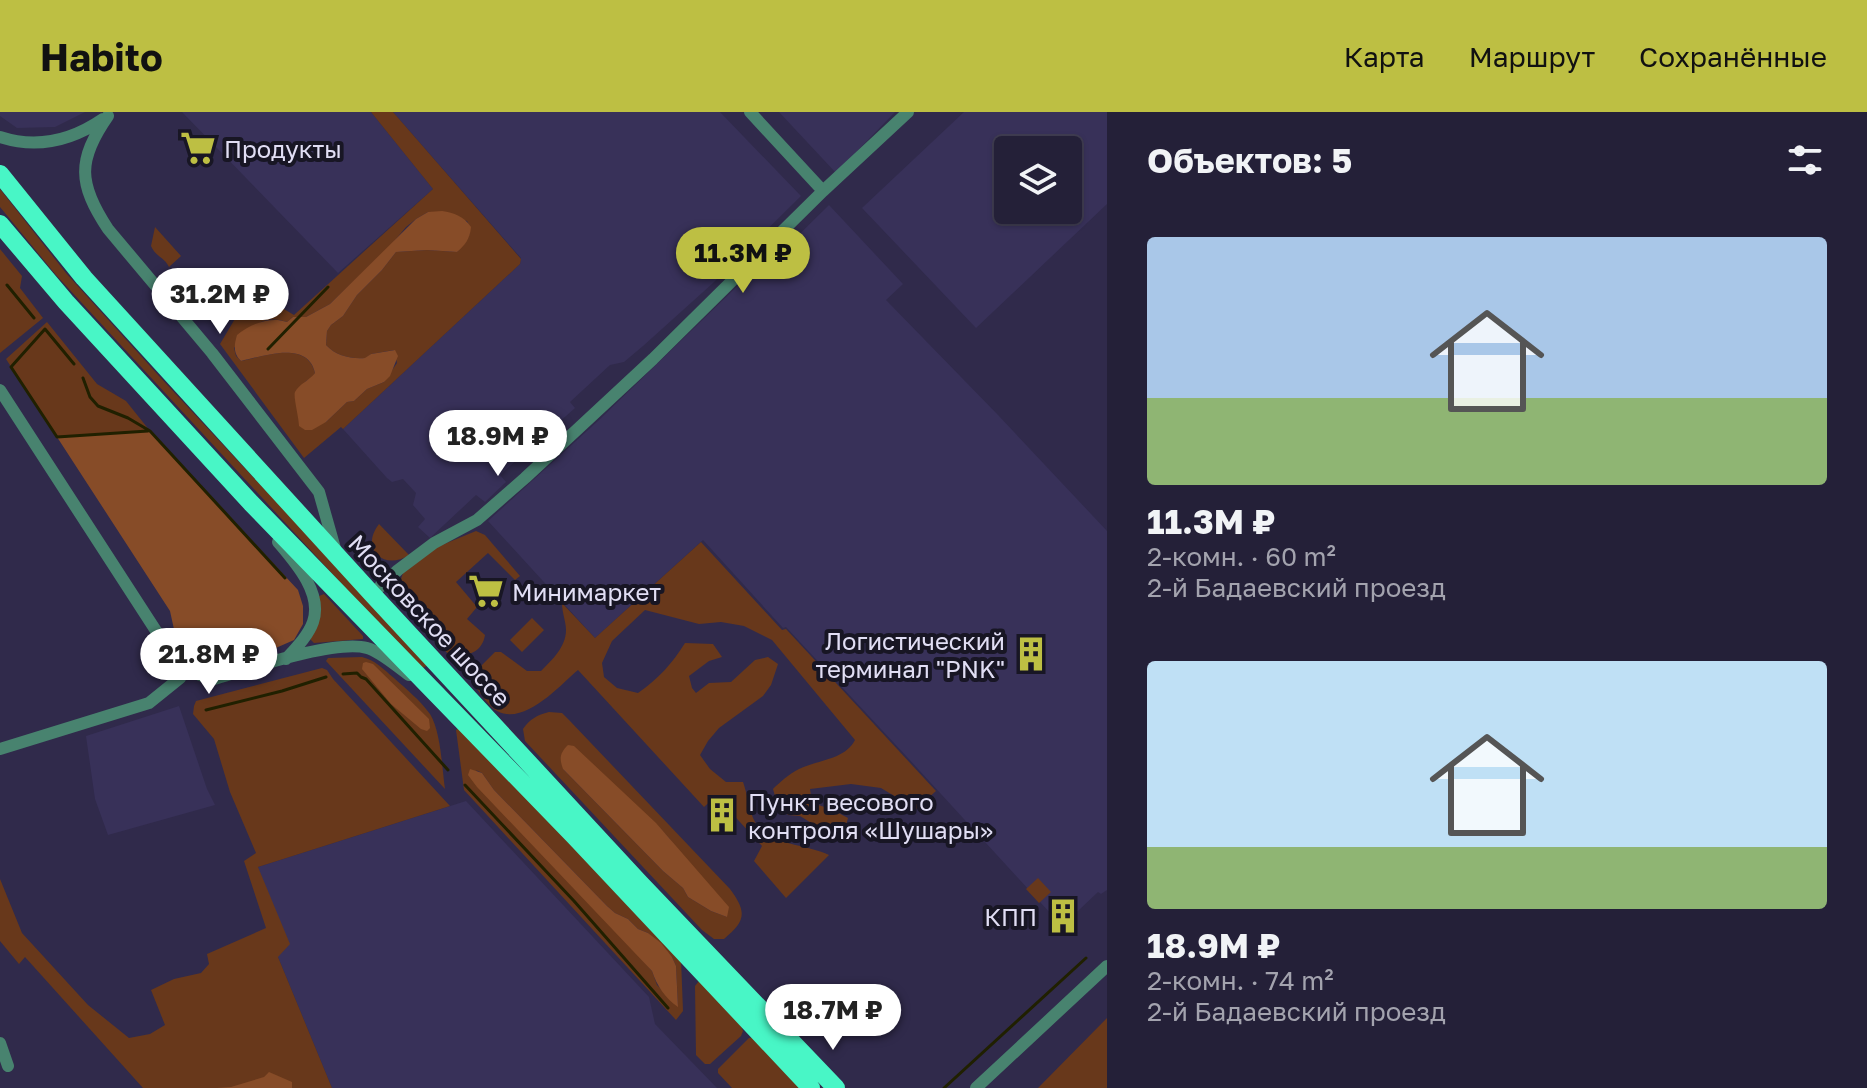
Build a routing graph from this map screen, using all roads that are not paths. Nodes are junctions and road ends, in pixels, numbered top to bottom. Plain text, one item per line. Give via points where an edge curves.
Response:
1 (750, 112) edge
2 (908, 112) edge
3 (111, 114) edge
4 (0, 137) edge
5 (0, 174) edge
6 (823, 191) junction
7 (0, 224) edge
8 (0, 390) edge
9 (251, 503) junction
10 (336, 553) junction
11 (372, 594) junction
12 (286, 659) junction
13 (185, 669) junction
14 (420, 678) junction
15 (0, 749) edge
16 (1107, 966) edge
17 (0, 1043) edge
18 (795, 1044) junction
19 (8, 1066) dead end
20 (811, 1088) edge
21 (836, 1088) edge
22 (846, 1088) edge
23 (976, 1088) edge

1 - 6 street
2 - 6 street
3 - 4 street via 53,140 27,144
3 - 10 street via 92,142 85,165 98,215 319,492
5 - 10 highway, Московское шоссе via 84,278
6 - 11 street via 525,478 477,520 434,543
7 - 9 highway, Московское шоссе
8 - 13 street
9 - 12 street via 300,570 315,606 307,633
9 - 14 highway, Московское шоссе
10 - 11 highway, Московское шоссе
11 - 18 highway, Московское шоссе
12 - 13 street via 214,679
12 - 14 street via 335,647 368,648
13 - 15 street via 149,703
14 - 20 highway, Московское шоссе
16 - 23 street
17 - 19 street
18 - 21 highway, Московское шоссе
18 - 22 street

